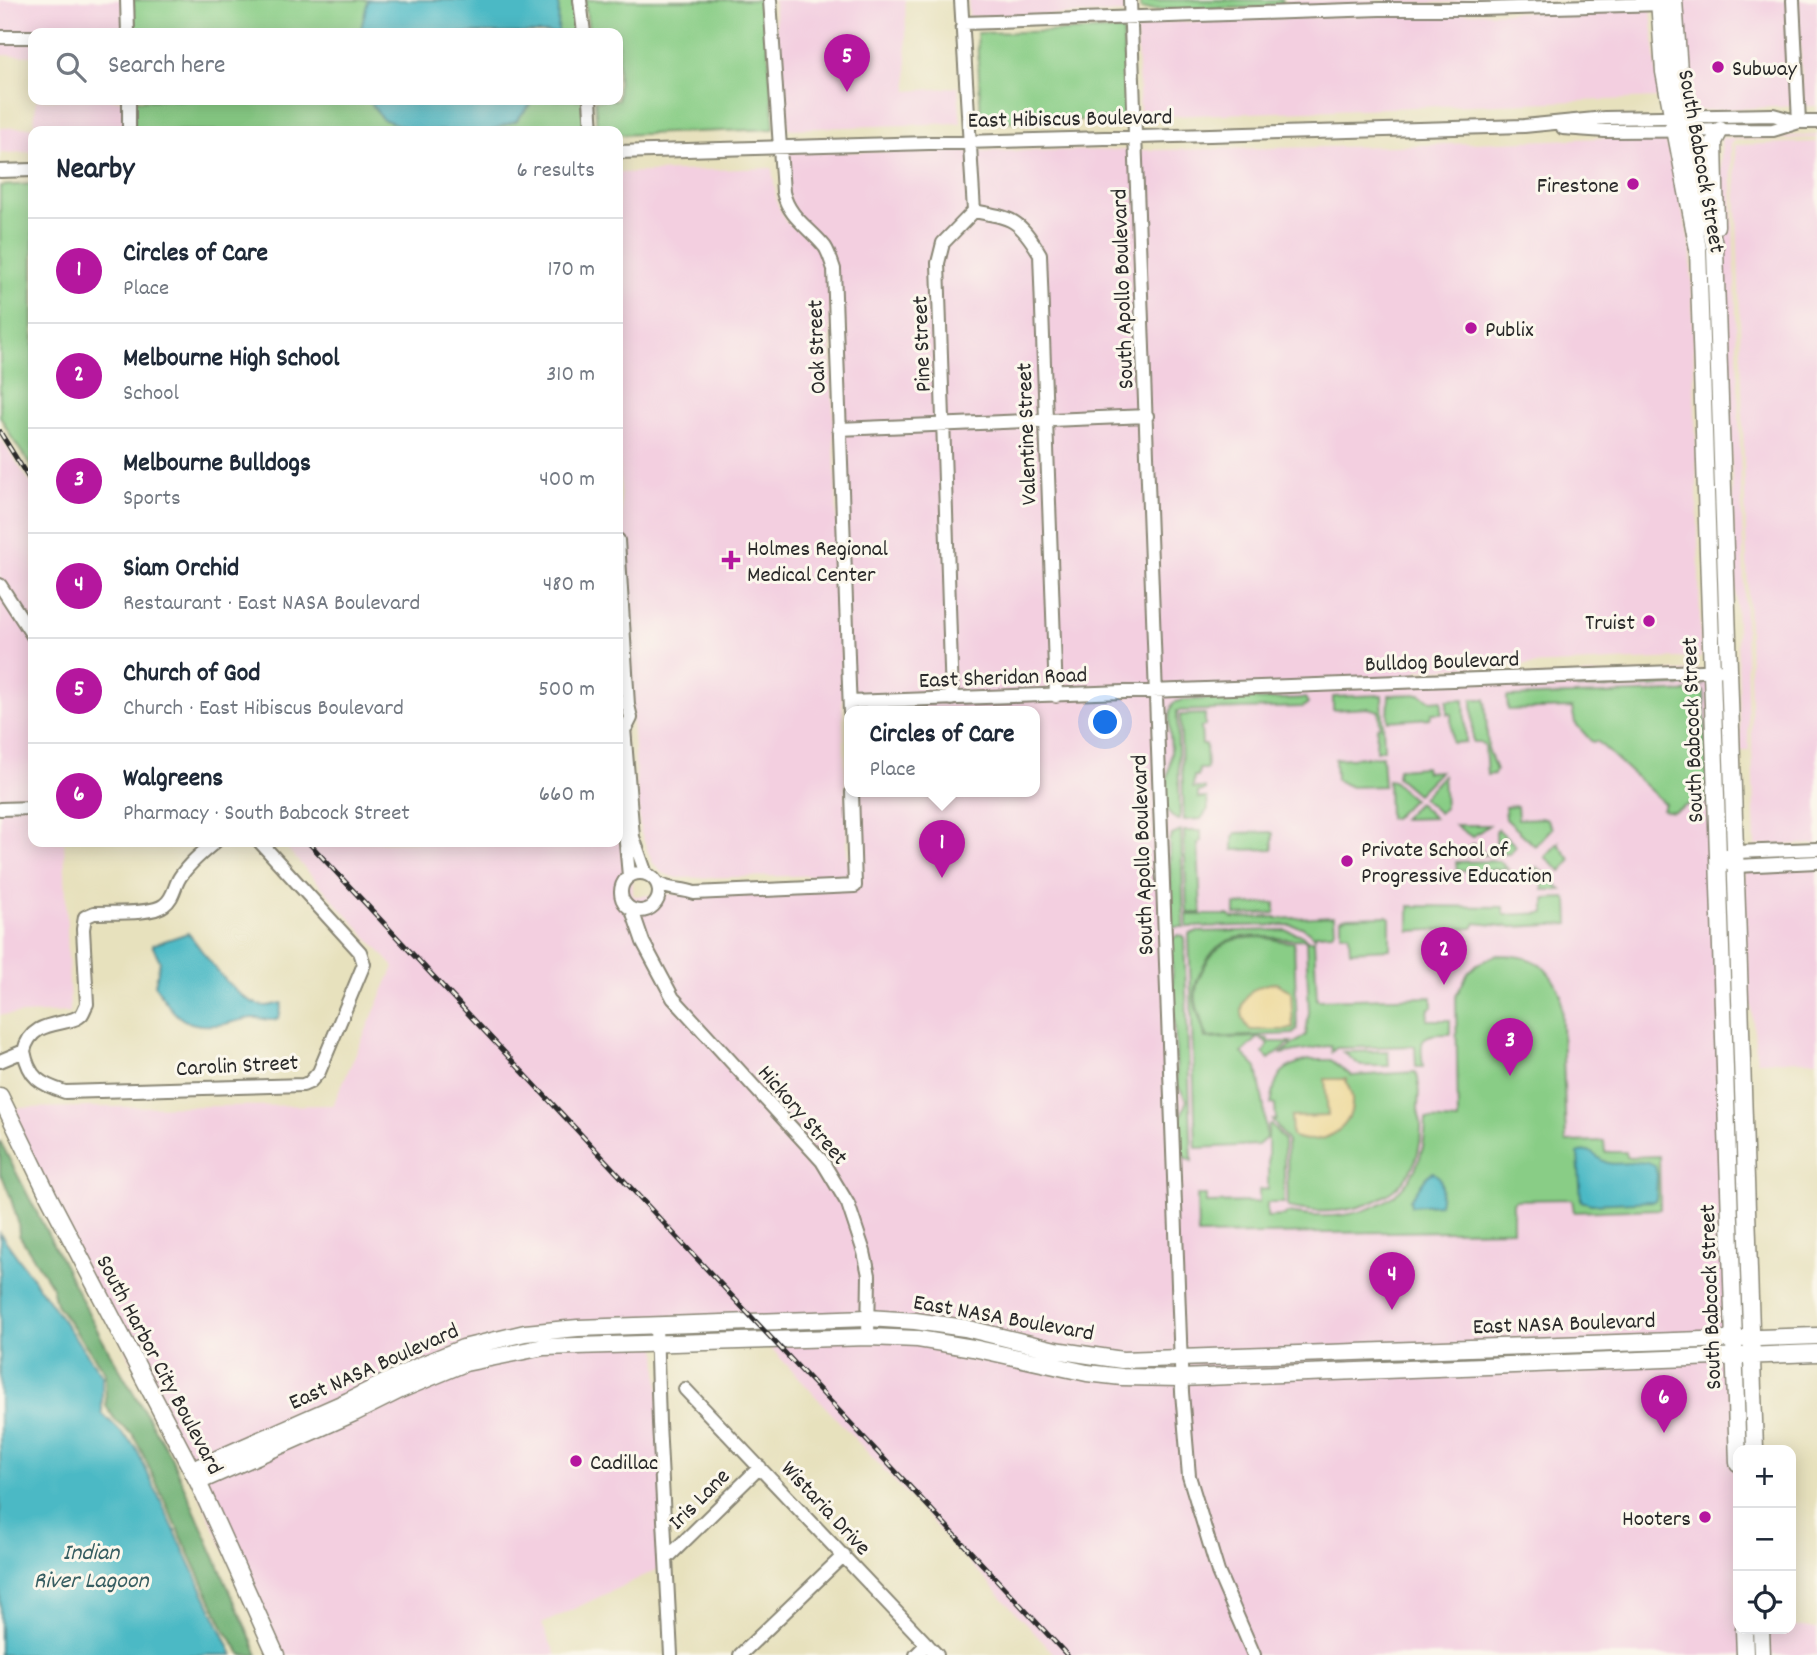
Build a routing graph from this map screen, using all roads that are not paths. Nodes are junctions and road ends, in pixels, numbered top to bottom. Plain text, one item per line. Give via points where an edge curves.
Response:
1 (127, 0) edge
2 (580, 0) edge
3 (770, 0) edge
4 (961, 0) edge
5 (1130, 0) edge
6 (1793, 0) edge
7 (1665, 2) edge
8 (1380, 5) edge
9 (1131, 18) junction
10 (962, 23) junction
11 (128, 28) edge
12 (583, 28) edge
13 (0, 37) edge
14 (28, 37) edge
15 (129, 105) edge
16 (590, 105) edge
17 (1799, 122) junction
18 (1817, 122) edge
19 (1680, 124) junction
20 (129, 126) edge
21 (592, 126) edge
22 (1720, 130) junction
23 (1137, 137) junction
24 (970, 141) junction
25 (779, 146) junction
26 (623, 152) edge
27 (28, 170) edge
28 (0, 171) edge
29 (974, 211) junction
30 (1715, 249) junction
31 (1700, 360) junction
32 (1701, 384) junction
33 (1720, 394) junction
34 (1147, 416) junction
35 (1046, 421) junction
36 (943, 426) junction
37 (1721, 428) junction
38 (838, 429) junction
39 (0, 585) edge
40 (28, 628) edge
41 (1711, 670) junction
42 (1729, 670) junction
43 (1157, 692) junction
44 (1056, 696) junction
45 (952, 699) junction
46 (623, 703) edge
47 (850, 706) edge
48 (863, 706) edge
49 (623, 727) edge
50 (623, 746) edge
51 (852, 797) edge
52 (28, 808) edge
53 (623, 808) edge
54 (0, 809) edge
55 (209, 847) edge
56 (265, 847) edge
57 (1817, 849) edge
58 (1777, 850) junction
59 (1718, 859) junction
60 (1736, 859) junction
61 (1817, 862) edge
62 (1777, 864) junction
63 (646, 874) junction
64 (629, 876) junction
65 (657, 883) junction
66 (694, 893) junction
67 (654, 906) junction
68 (632, 910) junction
69 (646, 944) junction
70 (24, 1051) junction
71 (0, 1061) edge
72 (0, 1096) edge
73 (869, 1318) junction
74 (656, 1325) junction
75 (1817, 1336) edge
76 (868, 1337) junction
77 (1734, 1339) junction
78 (658, 1344) junction
79 (1752, 1347) junction
80 (1055, 1350) junction
81 (1817, 1353) edge
82 (1734, 1356) junction
83 (1180, 1358) junction
84 (1051, 1367) junction
85 (1181, 1378) junction
86 (685, 1389) dead end
87 (1737, 1445) edge
88 (1755, 1445) edge
89 (760, 1467) junction
90 (195, 1476) junction
91 (844, 1555) junction
92 (666, 1559) junction
93 (1744, 1634) edge
94 (1761, 1634) edge
95 (927, 1644) junction
96 (673, 1653) edge
97 (276, 1655) edge
98 (740, 1655) edge
99 (916, 1655) edge
100 (937, 1655) edge
101 (1254, 1655) edge
102 (1745, 1655) edge
103 (1762, 1655) edge

1 - 11 street
2 - 12 street
3 - 25 street, Oak Street
4 - 10 street
5 - 9 street, South Apollo Boulevard
6 - 17 street
7 - 8 street
7 - 19 main road, South Babcock Street via 1679,71
8 - 9 street
9 - 10 street
9 - 23 street, South Apollo Boulevard
10 - 24 street
13 - 14 street
15 - 20 street
16 - 21 street
17 - 18 street
17 - 19 street via 1773,115
17 - 22 street via 1773,130
19 - 22 street
19 - 23 street, East Hibiscus Boulevard via 1605,131 1524,126
19 - 30 main road, South Babcock Street
19 - 31 main road, South Babcock Street via 1698,249
22 - 30 main road via 1714,142
23 - 24 street, East Hibiscus Boulevard
23 - 34 street, South Apollo Boulevard
24 - 25 street, East Hibiscus Boulevard
24 - 29 street
25 - 26 street, East Hibiscus Boulevard
25 - 38 street, Oak Street via 786,205 827,250 834,269
27 - 28 street
29 - 35 street, Valentine Street via 1005,217 1025,230 1040,254
29 - 36 street, Pine Street via 943,243 939,263
30 - 33 main road, South Babcock Street
31 - 32 main road, South Babcock Street
31 - 33 main road
32 - 37 main road via 1716,404
32 - 41 main road, South Babcock Street
33 - 37 main road, South Babcock Street
34 - 35 street
34 - 43 street, South Apollo Boulevard
35 - 36 street
35 - 44 street, Valentine Street
36 - 38 street
36 - 45 street, Pine Street
37 - 42 main road, South Babcock Street
38 - 47 street, Oak Street
39 - 40 street
41 - 42 street, Bulldog Boulevard
41 - 43 street, Bulldog Boulevard
41 - 59 main road, South Babcock Street
42 - 60 main road, South Babcock Street
43 - 44 street, East Sheridan Road
43 - 83 street, South Apollo Boulevard
44 - 45 street, East Sheridan Road
45 - 48 street, East Sheridan Road
46 - 49 street via 631,718
50 - 63 street via 633,837
51 - 66 street via 855,886
52 - 54 street
53 - 64 street
55 - 70 street via 178,878 166,905 85,917 87,1004 82,1015 34,1033
56 - 70 street, Carolin Street via 360,951 364,964 319,1072 310,1082 65,1092 44,1086 31,1074
57 - 58 street
58 - 60 street
58 - 62 street
59 - 60 street
59 - 77 main road, South Babcock Street
60 - 62 street
60 - 79 main road, South Babcock Street
61 - 62 street
63 - 64 street
63 - 65 street
64 - 68 street via 620,894
65 - 66 street
65 - 67 street
66 - 67 street
67 - 68 street
67 - 69 street via 646,925
68 - 69 street, Hickory Street
69 - 73 street, Hickory Street via 673,998 822,1161 848,1204 864,1252
70 - 71 street
72 - 90 main road, South Harbor City Boulevard
73 - 74 main road, East NASA Boulevard
73 - 76 street, Hickory Street
73 - 80 main road, East NASA Boulevard via 965,1328
74 - 78 street
74 - 90 main road, East NASA Boulevard via 525,1333 463,1348
75 - 79 main road
76 - 78 main road, East NASA Boulevard
76 - 84 main road, East NASA Boulevard via 932,1341
77 - 79 main road, East NASA Boulevard
77 - 82 main road, South Babcock Street
77 - 83 main road, East NASA Boulevard
78 - 90 main road, East NASA Boulevard via 544,1348 465,1363
78 - 92 street
79 - 81 main road
79 - 82 main road
79 - 88 main road, South Babcock Street
80 - 83 main road, East NASA Boulevard via 1122,1360
80 - 84 main road
82 - 85 main road, East NASA Boulevard
82 - 87 main road, South Babcock Street
83 - 85 street, South Apollo Boulevard
84 - 85 main road, East NASA Boulevard via 1122,1377
85 - 101 street, South Apollo Boulevard via 1189,1476 1218,1573
86 - 89 street, Wistaria Drive
89 - 91 street, Wistaria Drive
89 - 92 street, Iris Lane
90 - 97 main road, South Harbor City Boulevard
91 - 95 street, Wistaria Drive
91 - 98 street
92 - 96 street
93 - 102 main road
94 - 103 main road
95 - 99 street
95 - 100 street, Wistaria Drive

